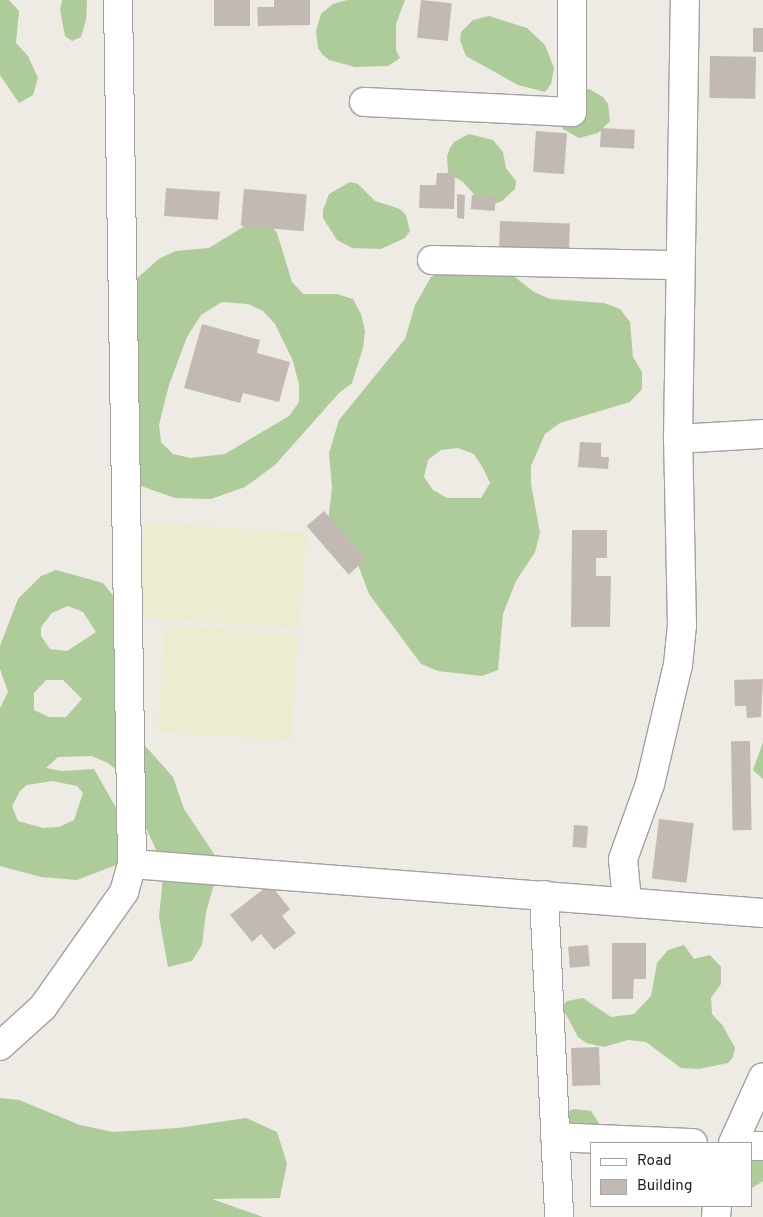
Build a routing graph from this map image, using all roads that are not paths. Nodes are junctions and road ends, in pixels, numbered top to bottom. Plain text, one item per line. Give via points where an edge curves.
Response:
1 (118, 0) edge
2 (572, 0) edge
3 (685, 0) edge
4 (364, 102) dead end
5 (432, 260) dead end
6 (680, 264) junction
7 (763, 434) edge
8 (678, 439) junction
9 (132, 864) junction
10 (544, 895) junction
11 (627, 901) junction
12 (763, 913) edge
13 (0, 1046) edge
14 (763, 1077) edge
15 (555, 1137) junction
16 (670, 1142) edge
17 (733, 1142) edge
18 (559, 1217) edge

1 - 9 street
2 - 4 street via 572,112
3 - 6 street
5 - 6 street
6 - 8 street
7 - 8 street
8 - 11 street via 682,625 678,665 650,784 623,859
9 - 10 street
9 - 13 street via 124,892 43,1007
10 - 11 street
10 - 15 street
11 - 12 street
14 - 17 street
15 - 16 street
15 - 18 street

